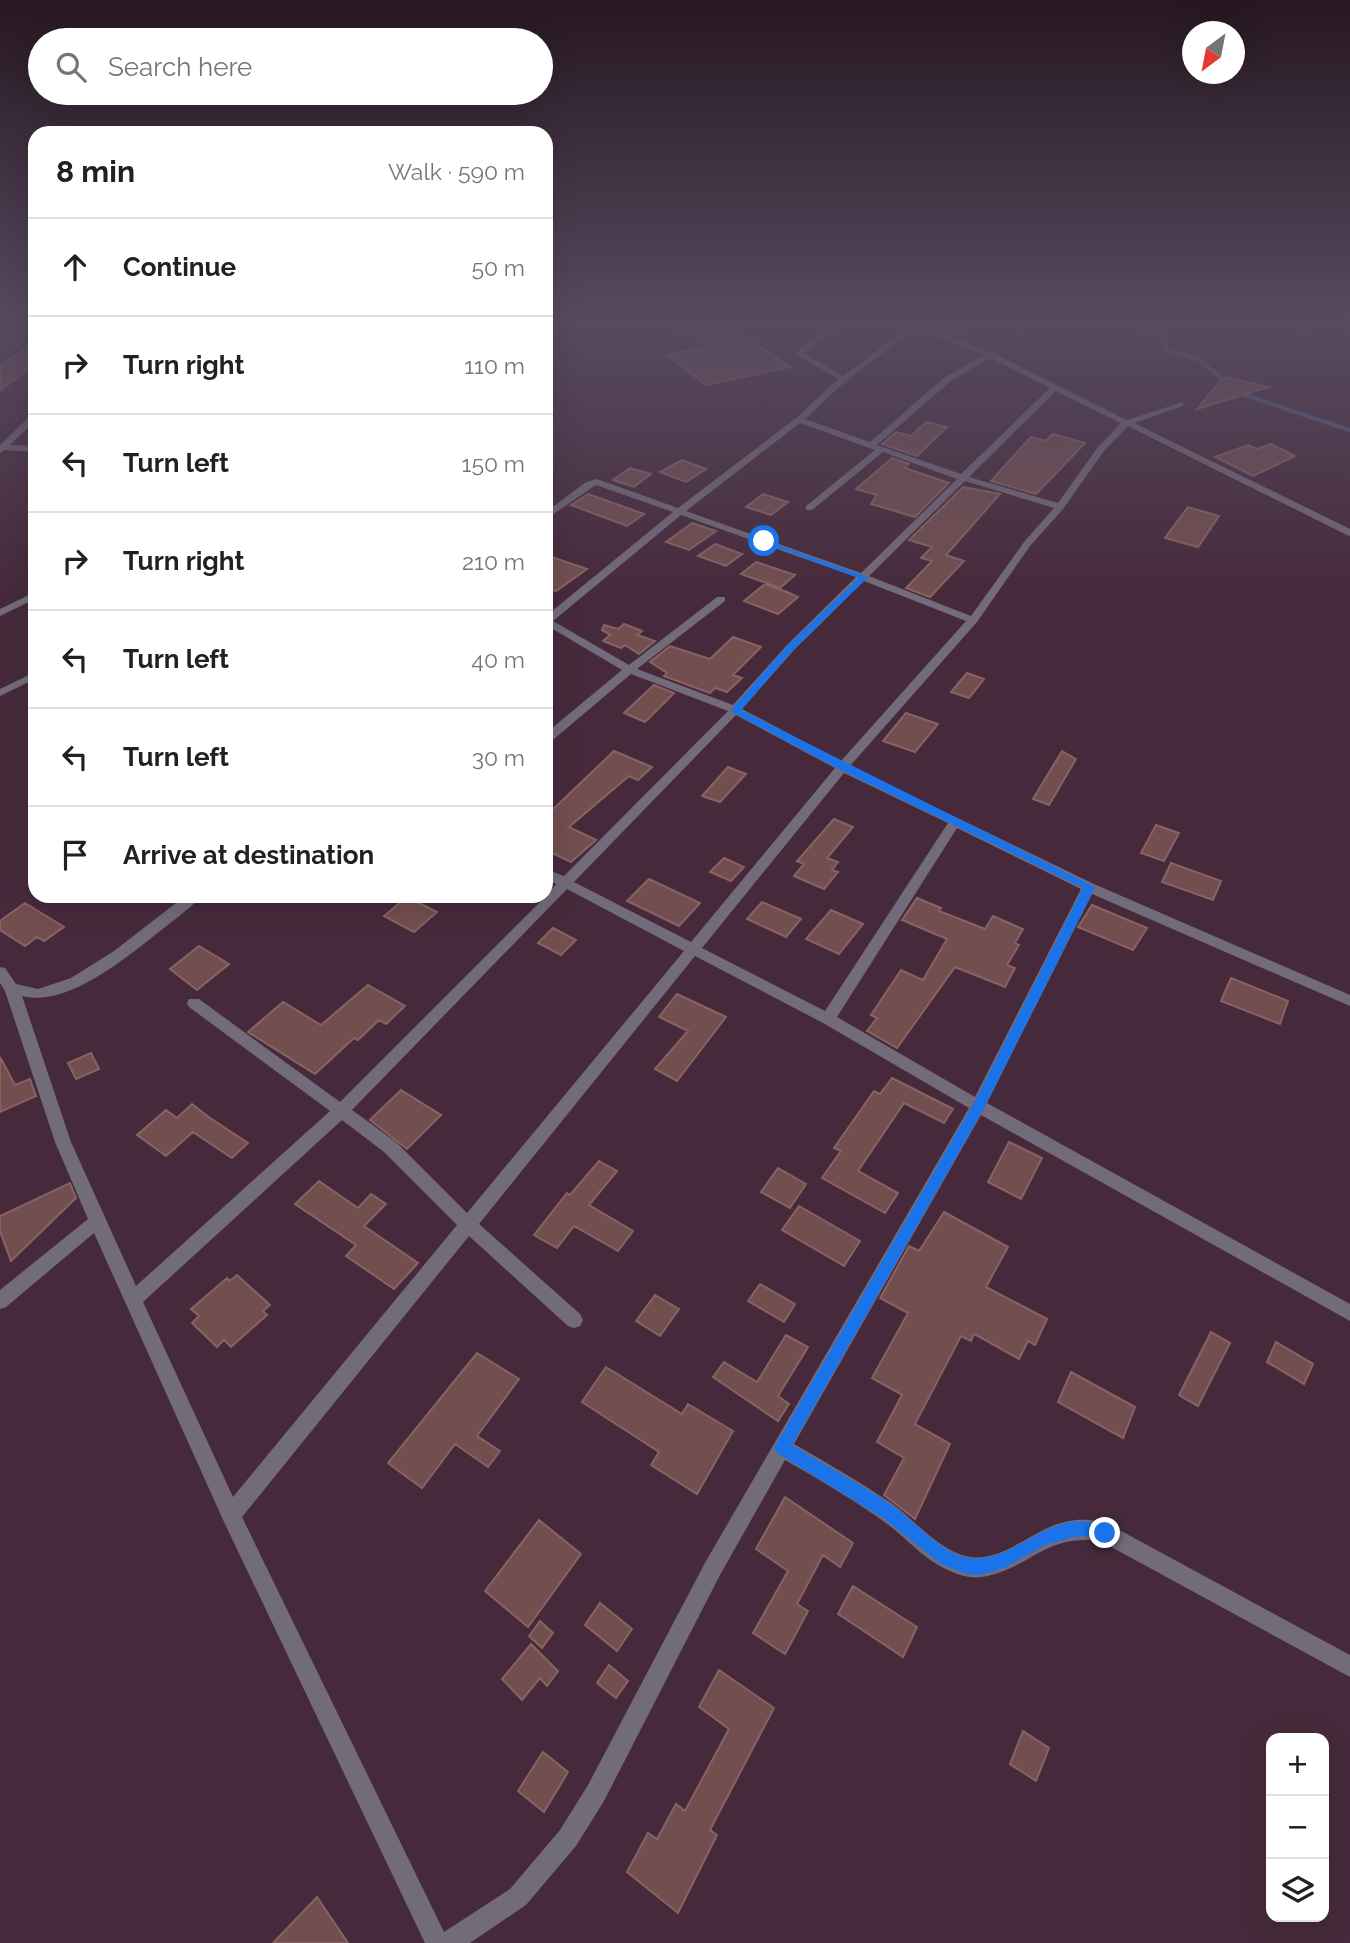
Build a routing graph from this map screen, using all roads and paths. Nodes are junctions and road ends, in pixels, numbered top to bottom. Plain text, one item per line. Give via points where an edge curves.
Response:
1 (808, 412) edge
2 (915, 412) edge
3 (1029, 412) edge
4 (1103, 412) edge
5 (1158, 412) edge
6 (799, 420) junction
7 (28, 423) edge
8 (1126, 423) junction
9 (875, 448) junction
10 (1, 449) edge
11 (28, 449) edge
12 (961, 477) junction
13 (1060, 507) junction
14 (809, 508) dead end
15 (553, 511) edge
16 (680, 511) junction
17 (1350, 533) edge
18 (864, 577) junction
19 (28, 599) edge
20 (721, 599) dead end
21 (0, 613) edge
22 (553, 615) edge
23 (973, 620) junction
24 (553, 625) edge
25 (630, 670) junction
26 (28, 679) edge
27 (0, 693) edge
28 (735, 710) junction
29 (553, 734) edge
30 (842, 767) junction
31 (956, 822) junction
32 (553, 876) edge
33 (566, 883) junction
34 (1089, 887) junction
35 (553, 896) edge
36 (185, 903) edge
37 (546, 903) edge
38 (693, 948) junction
39 (0, 972) edge
40 (12, 989) junction
41 (1350, 1000) edge
42 (194, 1003) dead end
43 (828, 1019) junction
44 (978, 1106) junction
45 (341, 1111) junction
46 (97, 1221) junction
47 (468, 1225) junction
48 (134, 1299) junction
49 (0, 1301) edge
50 (1350, 1313) edge
51 (574, 1320) dead end
52 (782, 1448) junction
53 (231, 1514) junction
54 (1350, 1667) edge
55 (436, 1943) edge
56 (449, 1943) edge

1 - 6 street
2 - 9 street
3 - 12 street
4 - 8 street
5 - 8 street
6 - 9 street
6 - 16 street
7 - 10 street
8 - 13 street via 1101,449
8 - 17 street
9 - 12 street
9 - 14 street
10 - 11 street
12 - 13 street
12 - 18 street
13 - 23 street via 1027,544
15 - 16 street via 594,482
16 - 18 street
16 - 22 street
18 - 23 street
18 - 28 street via 790,648
19 - 21 street
20 - 25 street
23 - 30 street
24 - 25 street
25 - 28 street
25 - 29 street
26 - 27 street
28 - 30 street
28 - 33 street
30 - 31 street
30 - 38 street
31 - 34 street
31 - 43 street
32 - 33 street
33 - 35 street
33 - 38 street
34 - 41 street
34 - 44 street
36 - 40 street via 64,988 38,994
37 - 45 street
38 - 43 street
38 - 47 street
39 - 40 street
40 - 46 street via 63,1142
42 - 45 street
43 - 44 street
44 - 50 street
44 - 52 street
45 - 47 street via 390,1147
45 - 48 street
46 - 48 street
46 - 49 street
47 - 51 street
47 - 53 street
48 - 53 street
52 - 54 street via 888,1513 956,1562 981,1567 1006,1559 1042,1538 1088,1528 1105,1533
52 - 56 street via 568,1838 518,1897
53 - 55 street

